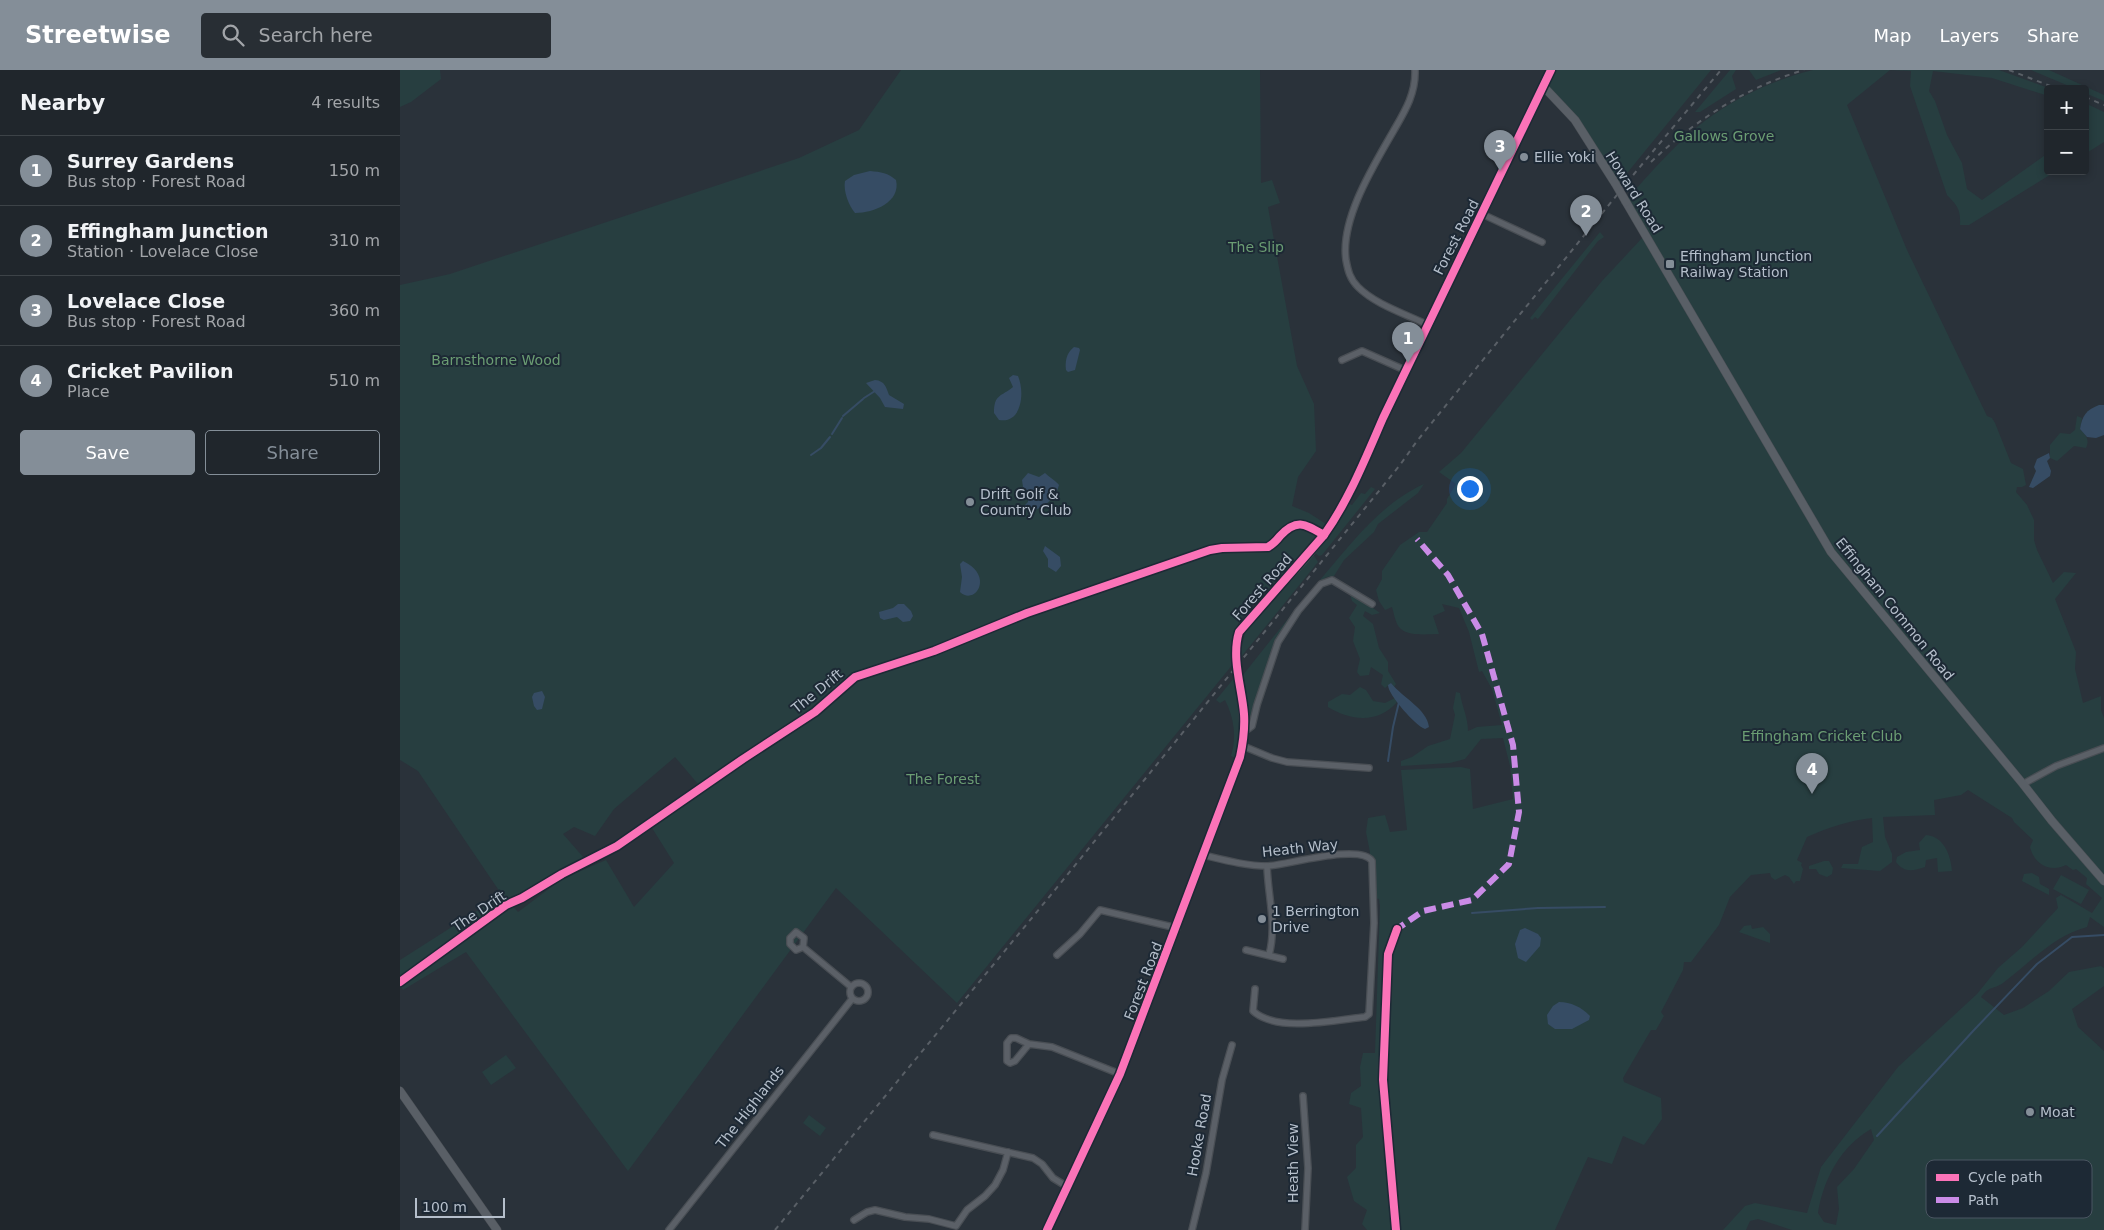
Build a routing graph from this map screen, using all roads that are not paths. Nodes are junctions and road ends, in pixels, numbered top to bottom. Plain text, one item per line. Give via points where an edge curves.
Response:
1 (1415, 70) edge
2 (1551, 70) edge
3 (1543, 86) junction
4 (1538, 96) junction
5 (1555, 100) junction
6 (1482, 214) junction
7 (1542, 242) dead end
8 (1655, 250) joint
9 (1428, 324) junction
10 (1342, 360) dead end
11 (1407, 371) junction
12 (1324, 535) junction
13 (1372, 604) dead end
14 (1244, 732) junction
15 (1243, 746) junction
16 (2104, 748) edge
17 (1369, 768) dead end
18 (2023, 784) junction
19 (1203, 855) junction
20 (1267, 866) junction
21 (2104, 881) edge
22 (1177, 928) junction
23 (804, 947) dead end
24 (1246, 950) dead end
25 (1057, 955) dead end
26 (1269, 955) junction
27 (1283, 959) dead end
28 (400, 982) edge
29 (850, 986) junction
30 (1255, 989) dead end
31 (852, 999) junction
32 (1029, 1044) junction
33 (1232, 1045) dead end
34 (1120, 1074) junction
35 (400, 1091) edge
36 (1303, 1096) dead end
37 (933, 1135) dead end
38 (1008, 1152) junction
39 (1066, 1186) junction
40 (854, 1220) dead end
41 (497, 1230) edge
42 (669, 1230) edge
43 (1047, 1230) edge
44 (1192, 1230) edge
45 (1305, 1230) edge

1 - 9 street via 1410,102 1377,160 1349,224 1346,256 1352,279 1360,289
2 - 3 street, Forest Road
3 - 4 street, Forest Road
3 - 5 street, Howard Road
4 - 5 street
4 - 6 street, Forest Road
5 - 8 street, Howard Road, bridge via 1575,120
6 - 7 street
6 - 9 street, Forest Road
8 - 18 street, Effingham Common Road via 1831,552
9 - 11 street, Forest Road
10 - 11 street via 1362,351
11 - 12 street, Forest Road via 1362,467
12 - 14 street, Forest Road, bridge via 1239,632 1237,659
12 - 28 street, The Drift via 1297,524 1290,526 1268,547 1210,550 855,677 815,712 617,846 506,905
13 - 14 street via 1332,580 1321,584 1278,642 1252,726
14 - 15 street, Forest Road
15 - 17 street via 1287,762
15 - 19 street, Forest Road
16 - 18 street via 2056,766
18 - 21 street, Effingham Common Road
19 - 20 street, Heath Way
19 - 22 street, Forest Road
20 - 26 street via 1273,914
20 - 30 street, Heath Way via 1340,855 1365,855 1371,859 1374,923 1370,1012 1365,1017 1295,1024 1278,1022 1253,1011
22 - 25 street via 1100,910
22 - 34 street, Forest Road
23 - 29 street, The Highlands
24 - 26 street
26 - 27 street
29 - 31 street
29 - 31 street, The Highlands via 861,982 868,991 863,1000
31 - 42 street, The Highlands
32 - 32 street via 1010,1039 1006,1045 1007,1061 1015,1061
32 - 34 street via 1058,1049
33 - 44 street, Hooke Road
34 - 39 street, Forest Road
35 - 41 street
36 - 45 street, Heath View via 1308,1168
37 - 38 street
38 - 39 street via 1040,1162 1053,1178
38 - 40 street via 995,1184 967,1210 956,1226 875,1210
39 - 43 street, Forest Road

